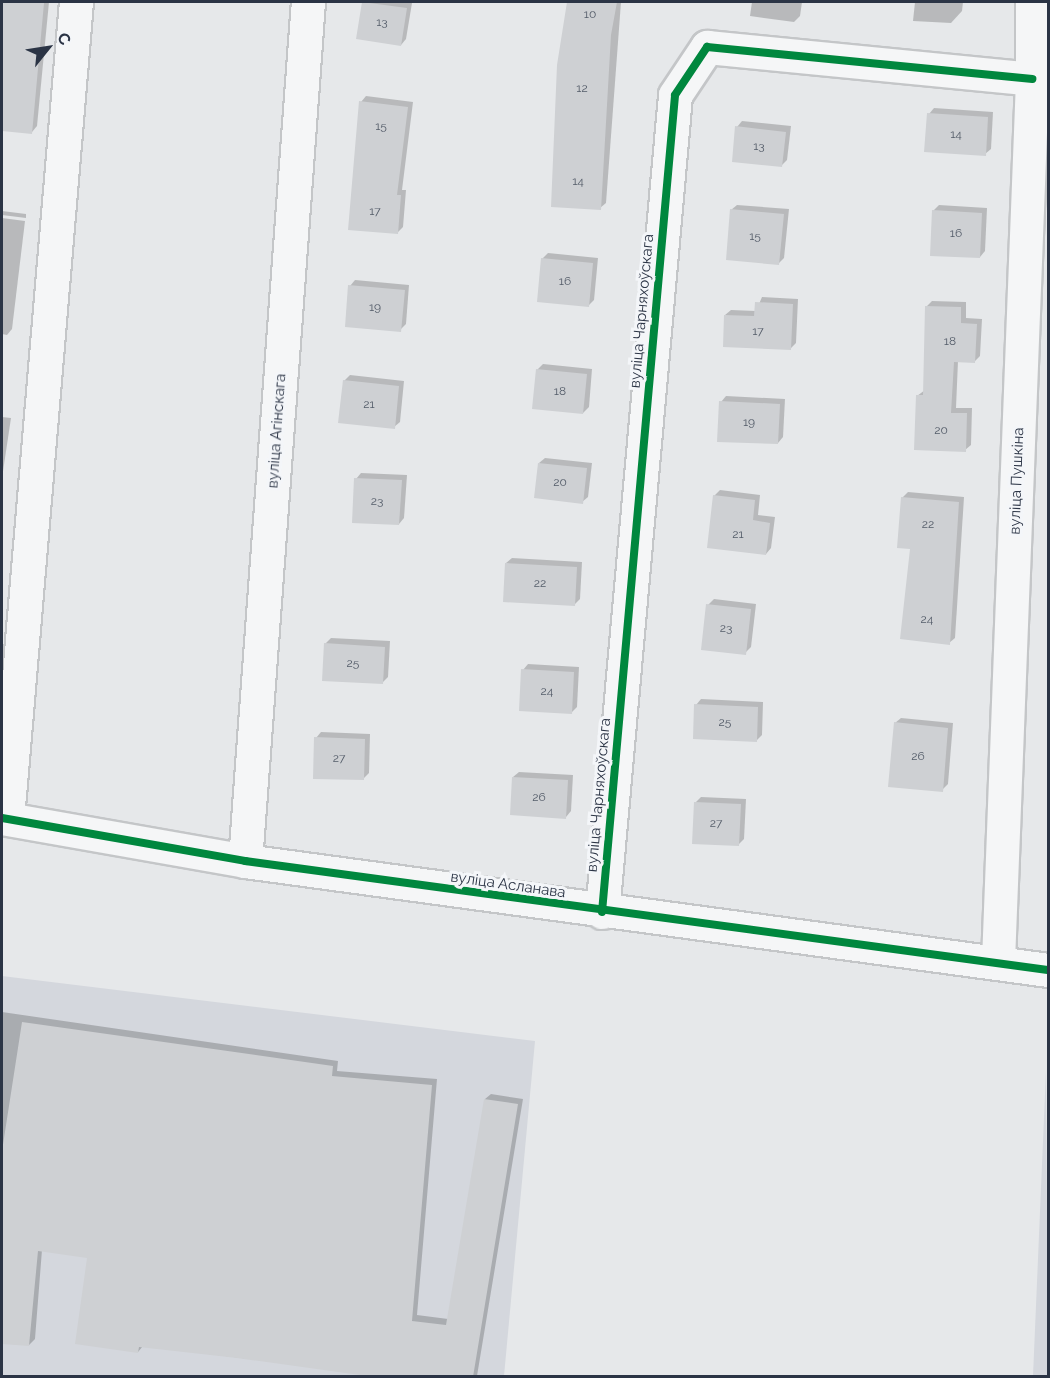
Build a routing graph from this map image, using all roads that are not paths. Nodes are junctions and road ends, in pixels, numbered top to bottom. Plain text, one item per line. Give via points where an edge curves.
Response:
1 (76, 2) edge
2 (308, 2) edge
3 (1032, 2) edge
4 (1032, 79) junction
5 (1039, 145) edge
6 (4, 818) edge
7 (246, 861) junction
8 (602, 912) junction
9 (998, 961) junction
10 (1048, 970) edge

1 - 6 street
2 - 7 street, вуліца Агінскага
3 - 4 street, вуліца Пушкіна
4 - 5 street, вуліца Пушкіна
4 - 8 street, вуліца Чарняхоўскага via 707,47 675,95
5 - 9 street, вуліца Пушкіна
6 - 7 street, вуліца Асланава
7 - 8 street, вуліца Асланава
8 - 9 street, вуліца Асланава
9 - 10 street, вуліца Асланава

